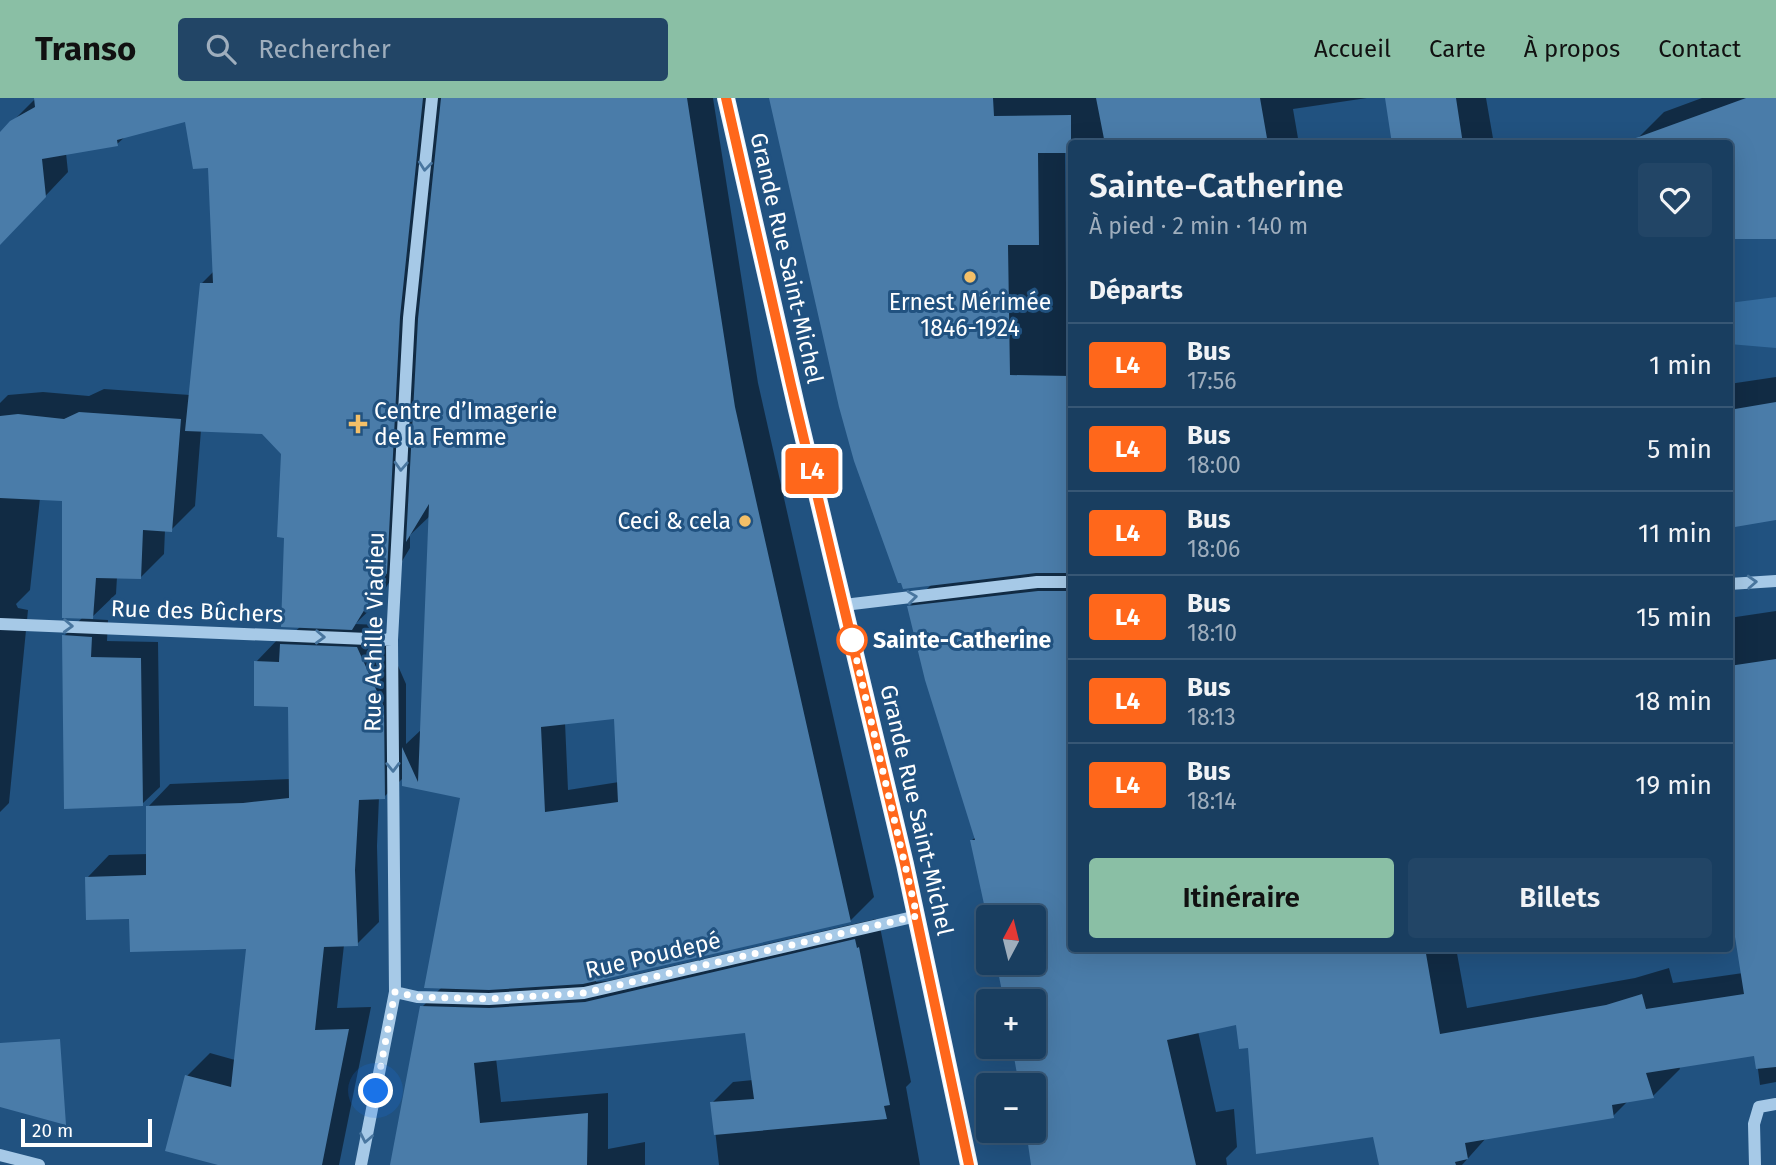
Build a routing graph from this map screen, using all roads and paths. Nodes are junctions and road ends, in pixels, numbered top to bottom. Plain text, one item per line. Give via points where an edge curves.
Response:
1 (432, 98) edge
2 (726, 98) edge
3 (1776, 581) edge
4 (1068, 582) edge
5 (1733, 583) edge
6 (844, 605) junction
7 (0, 624) edge
8 (392, 639) junction
9 (917, 916) junction
10 (395, 992) junction
11 (1776, 1104) edge
12 (0, 1154) edge
13 (39, 1165) edge
14 (361, 1165) edge
15 (969, 1165) edge
16 (1755, 1165) edge

1 -> 8 street, Rue Achille Viadieu via 409,318
2 - 6 main road, Grande Rue Saint-Michel
5 -> 3 street
6 -> 4 street
6 - 9 main road, Grande Rue Saint-Michel
7 -> 8 street, Rue des Bûchers
8 -> 10 street, Rue Achille Viadieu
9 - 10 street, Rue Poudepé via 584,993 489,999
9 - 15 main road, Grande Rue Saint-Michel
10 -> 14 street, Rue Achille Viadieu
11 - 16 street via 1759,1107 1754,1124
12 - 13 street

